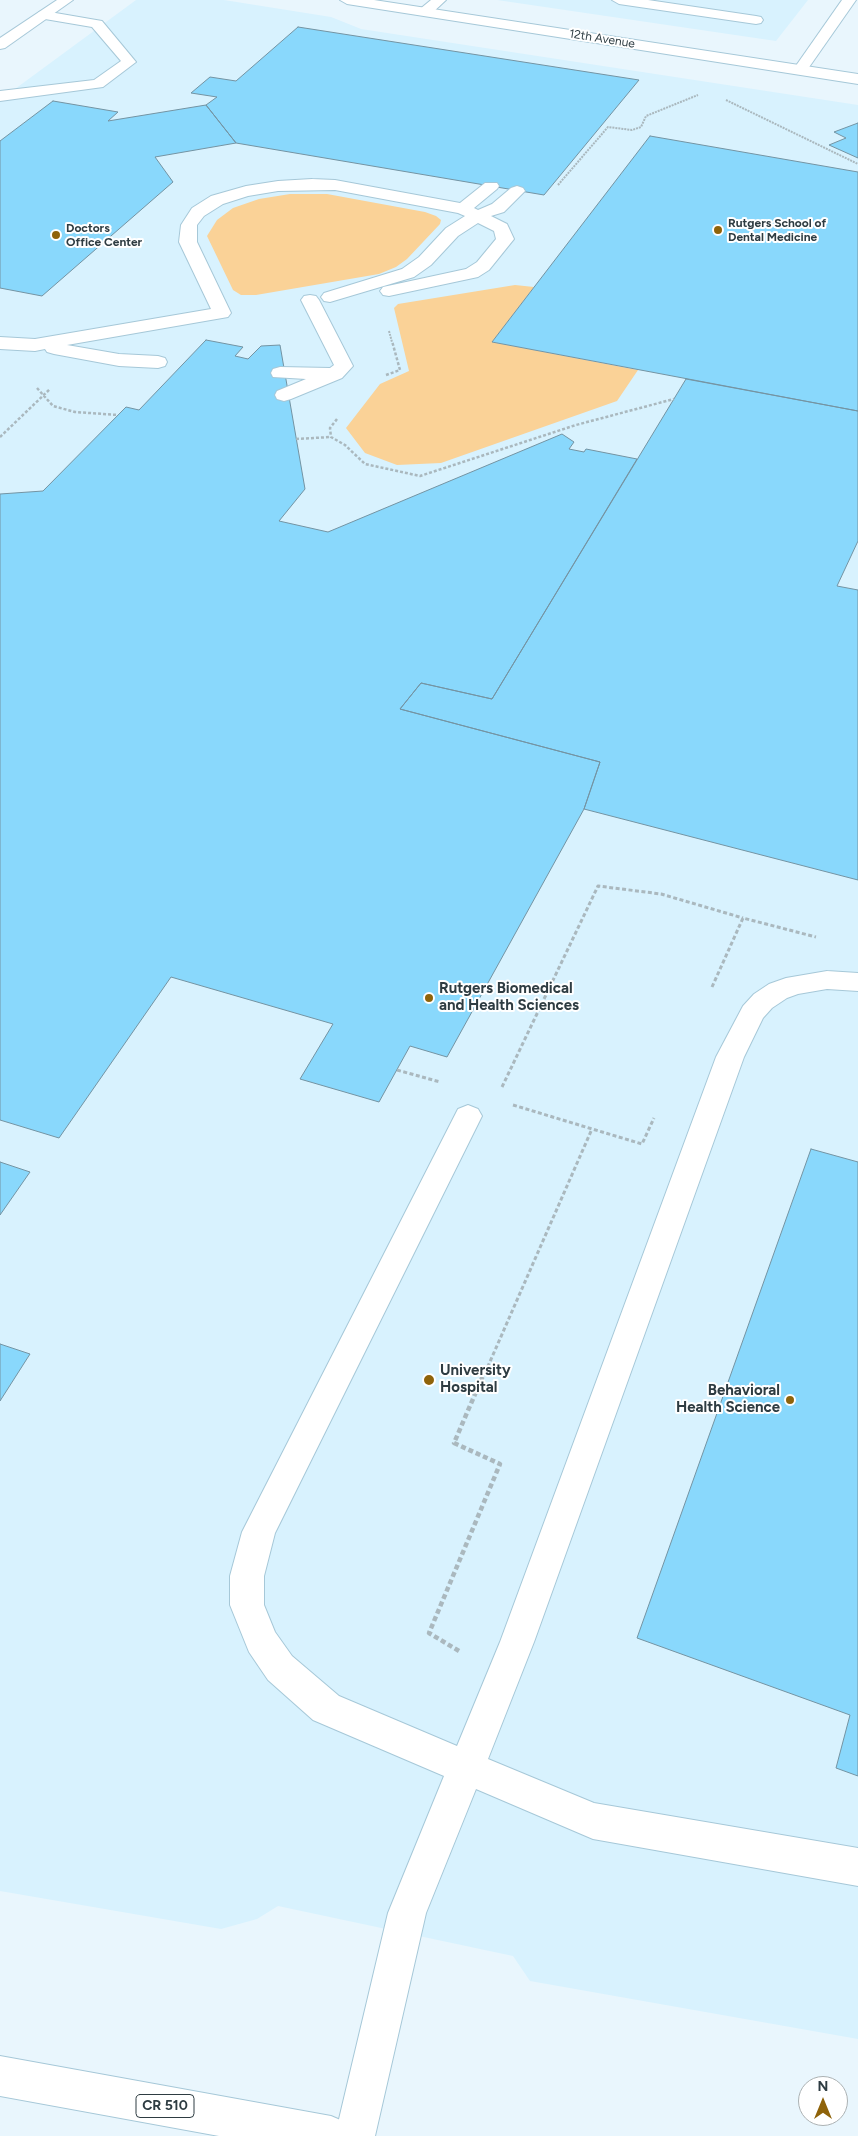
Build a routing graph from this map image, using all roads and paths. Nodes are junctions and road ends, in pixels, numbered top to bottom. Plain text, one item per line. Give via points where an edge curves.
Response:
1 (66, 0) edge
2 (347, 0) edge
3 (439, 0) edge
4 (619, 0) edge
5 (849, 0) edge
6 (425, 12) junction
7 (44, 15) junction
8 (756, 20) dead end
9 (0, 45) edge
10 (800, 70) junction
11 (858, 79) edge
12 (699, 94) dead end
13 (0, 96) edge
14 (726, 100) dead end
15 (858, 164) edge
16 (491, 186) dead end
17 (556, 187) dead end
18 (517, 191) dead end
19 (470, 213) junction
20 (310, 300) dead end
21 (387, 323) dead end
22 (0, 343) edge
23 (35, 345) junction
24 (119, 360) junction
25 (158, 362) dead end
26 (280, 373) dead end
27 (335, 374) junction
28 (383, 376) dead end
29 (140, 377) dead end
30 (29, 386) dead end
31 (50, 389) dead end
32 (284, 395) dead end
33 (43, 396) junction
34 (674, 399) dead end
35 (342, 414) dead end
36 (118, 415) dead end
37 (0, 437) edge
38 (331, 437) junction
39 (296, 439) dead end
40 (743, 918) junction
41 (820, 938) dead end
42 (858, 982) edge
43 (711, 990) dead end
44 (398, 1070) dead end
45 (442, 1083) dead end
46 (500, 1091) dead end
47 (505, 1102) dead end
48 (468, 1116) dead end
49 (654, 1117) dead end
50 (592, 1129) junction
51 (504, 1676) junction
52 (466, 1767) junction
53 (858, 1867) edge
54 (0, 2076) edge
55 (331, 2136) edge
56 (355, 2136) edge

1 - 7 street
2 - 6 street, 12th Avenue
3 - 6 street
4 - 8 street
5 - 10 street
6 - 10 street, 12th Avenue
7 - 9 street
7 - 13 street via 97,24 128,62 98,84
10 - 11 street, 12th Avenue
12 - 17 path via 646,116 641,127 632,130 608,127
14 - 15 path
16 - 19 street
18 - 19 street via 498,208
19 - 19 street via 500,228 505,239 483,266 472,273 357,297 330,297 408,273 424,262
19 - 23 street via 335,185 278,186 246,191 217,200 198,212 189,225 188,242 222,313
20 - 27 street via 344,366
21 - 28 path via 400,370
22 - 23 street
23 - 24 street
24 - 25 street
24 - 29 street
26 - 27 street
27 - 32 street
30 - 33 path via 39,388
31 - 33 path
33 - 36 path via 53,406 75,412
33 - 37 path
34 - 38 path via 576,425 420,476 365,464
35 - 38 path via 330,428
38 - 39 path
40 - 41 path
40 - 43 path
40 - 46 path via 661,894 598,886
42 - 51 street via 827,980 795,985 763,1000 752,1013 730,1058
44 - 45 path
47 - 50 path
48 - 52 street via 259,1532 248,1576 248,1605 261,1641 280,1668 326,1708
49 - 50 path via 642,1144
50 - 51 path via 454,1443 500,1464 429,1634
51 - 52 street
52 - 53 street via 593,1821
52 - 56 street via 407,1913
54 - 55 street, CR 510

